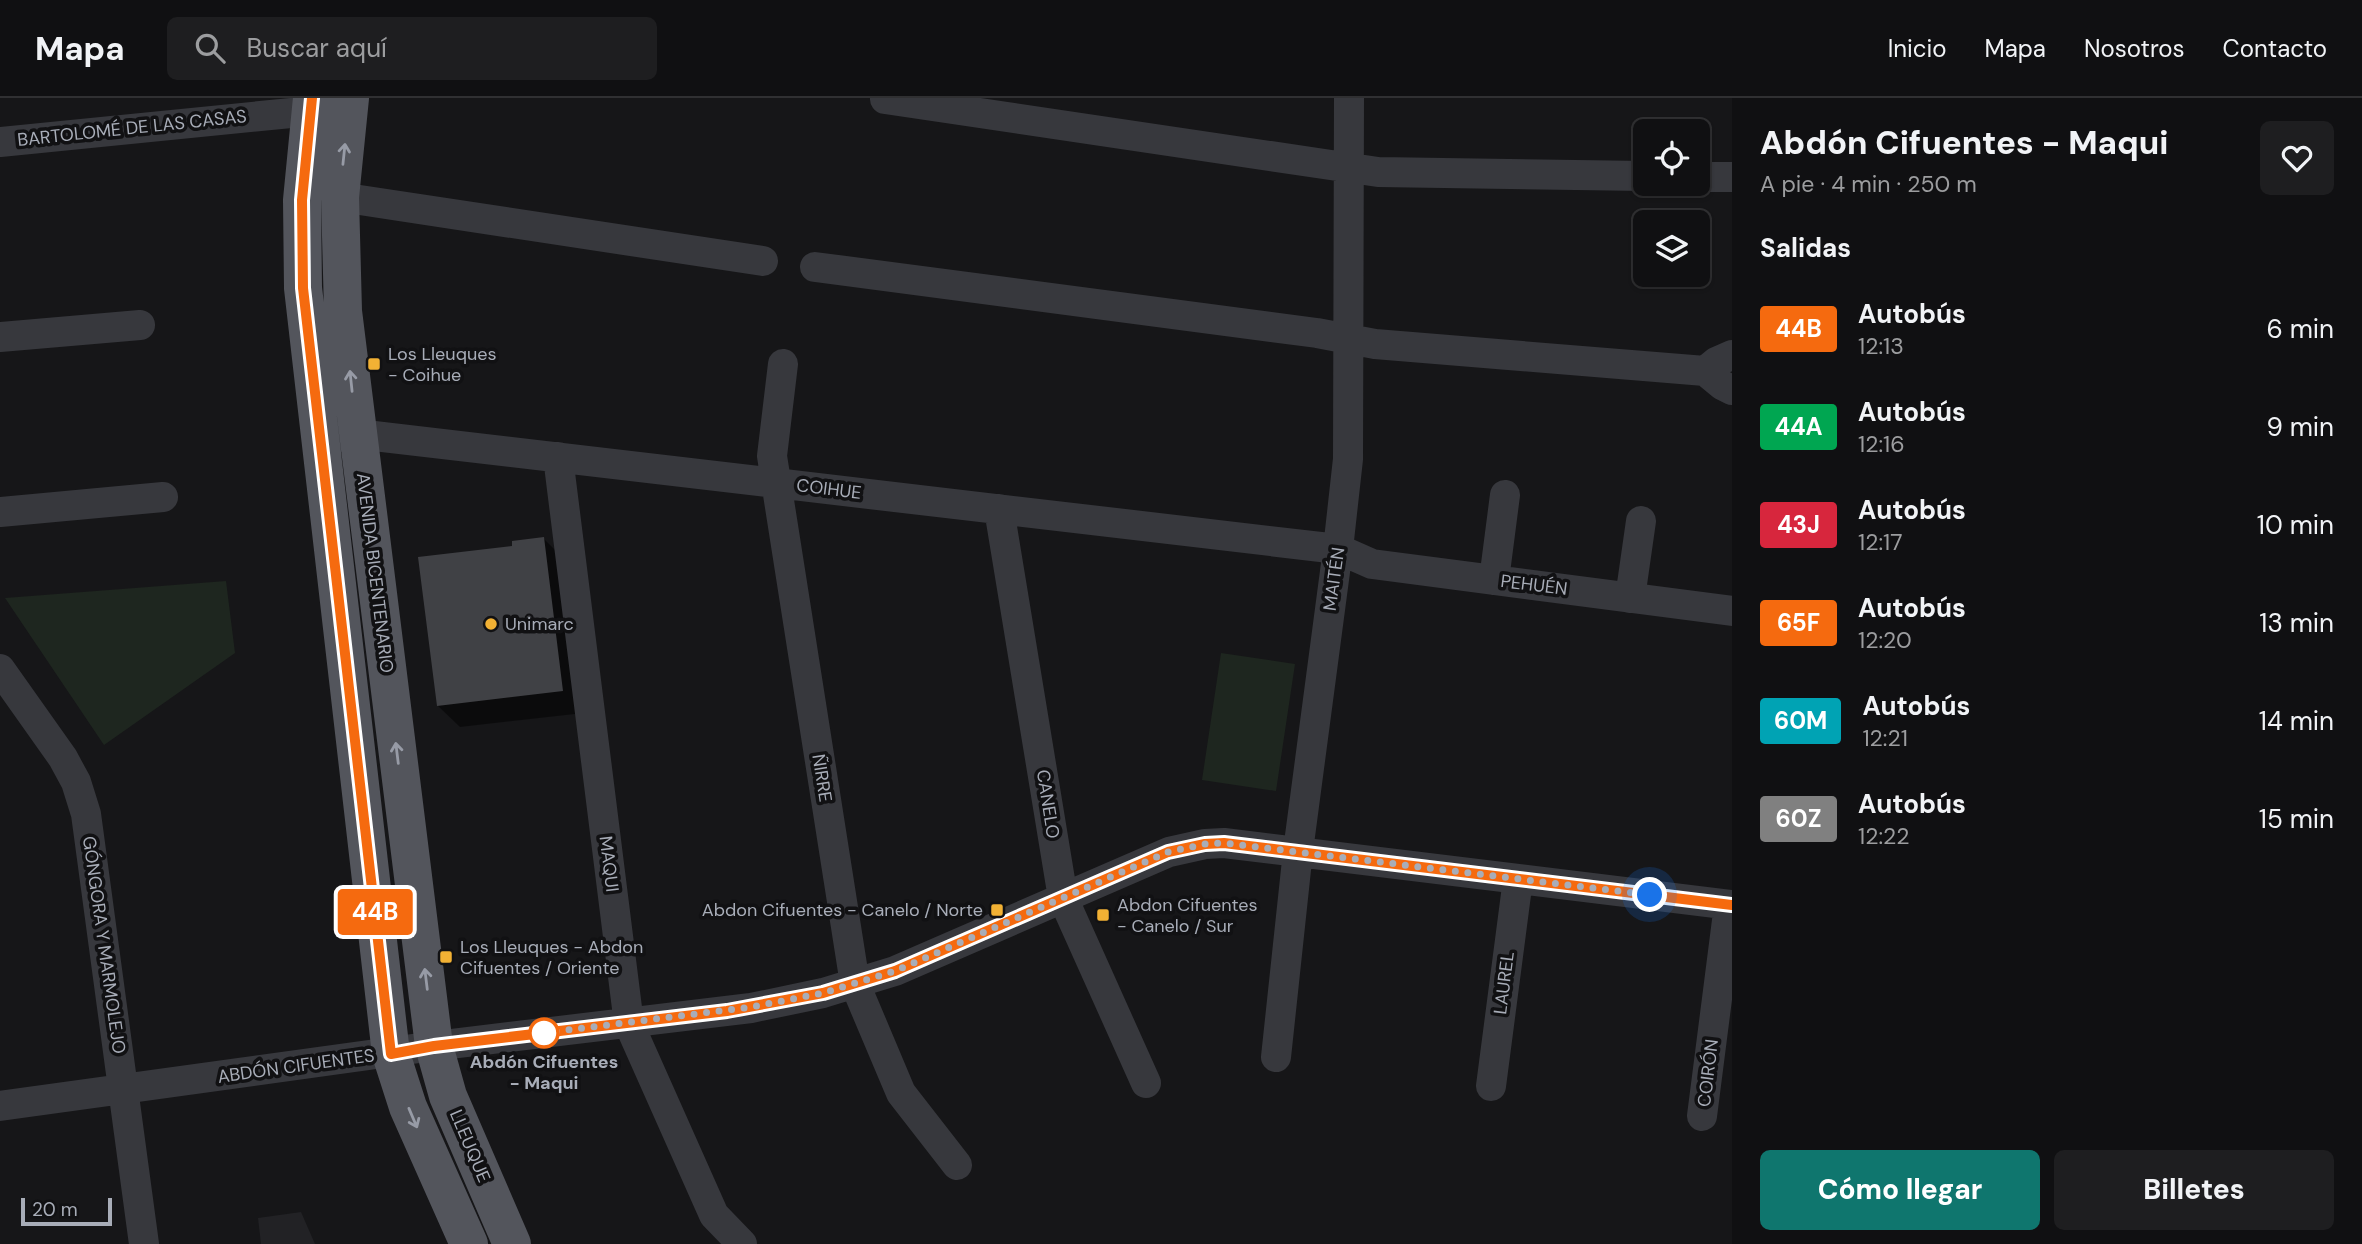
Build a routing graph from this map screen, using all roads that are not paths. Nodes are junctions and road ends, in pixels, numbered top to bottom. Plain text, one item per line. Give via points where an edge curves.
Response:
1 (1349, 98) edge
2 (885, 99) edge
3 (312, 104) edge
4 (349, 105) edge
5 (0, 142) edge
6 (1348, 167) junction
7 (1633, 176) edge
8 (1710, 177) edge
9 (1732, 177) edge
10 (340, 197) junction
11 (763, 261) dead end
12 (815, 267) dead end
13 (140, 325) dead end
14 (0, 337) edge
15 (1349, 339) junction
16 (1732, 355) edge
17 (783, 364) dead end
18 (1705, 371) junction
19 (1732, 390) edge
20 (357, 434) junction
21 (320, 439) junction
22 (558, 457) junction
23 (776, 483) junction
24 (1505, 495) dead end
25 (163, 497) dead end
26 (999, 509) junction
27 (0, 512) edge
28 (1641, 521) dead end
29 (1338, 549) junction
30 (1494, 580) junction
31 (1630, 598) junction
32 (1732, 611) edge
33 (4, 692) edge
34 (1298, 851) junction
35 (1518, 879) junction
36 (1063, 898) junction
37 (1731, 905) edge
38 (855, 984) junction
39 (629, 1024) junction
40 (434, 1046) junction
41 (391, 1054) junction
42 (1276, 1057) dead end
43 (1146, 1083) dead end
44 (1490, 1086) dead end
45 (123, 1089) junction
46 (0, 1107) edge
47 (1702, 1116) dead end
48 (957, 1165) dead end
49 (144, 1244) edge
50 (469, 1244) edge
51 (512, 1244) edge
52 (742, 1244) edge

1 - 6 street, MAITÉN
2 - 6 street
3 - 4 street, BARTOLOMÉ DE LAS CASAS
3 - 5 street, BARTOLOMÉ DE LAS CASAS
3 - 21 main road via 301,244
10 -> 4 main road, AVENIDA BICENTENARIO
6 - 7 street via 1378,172
6 - 15 street, MAITÉN
8 - 9 street
10 - 11 street
20 -> 10 main road, AVENIDA BICENTENARIO via 342,286
12 - 15 street
13 - 14 street
15 - 18 street
15 - 29 street, MAITÉN via 1348,459
16 - 18 street
17 - 23 street, ÑIRRE via 772,456
18 - 19 street
20 - 21 street, COIHUE
20 - 22 street, COIHUE
40 -> 20 main road, AVENIDA BICENTENARIO
21 - 41 main road
22 - 23 street, COIHUE
22 - 39 street, MAQUI
23 - 26 street, COIHUE
23 - 38 street, ÑIRRE
24 - 30 street
25 - 27 street
26 - 29 street, COIHUE
26 - 36 street, CANELO
28 - 31 street
29 - 30 street, PEHUÉN via 1372,564
29 - 34 street, MAITÉN
30 - 31 street, PEHUÉN
31 - 32 street, PEHUÉN
33 - 45 street, GÓNGORA Y MARMOLEJO via 63,758 86,814
34 - 35 street, ABDÓN CIFUENTES
34 - 36 street, ABDÓN CIFUENTES via 1224,843 1187,847
34 - 42 street, MAITÉN
35 - 37 street, ABDÓN CIFUENTES
35 - 44 street, LAUREL
36 - 38 street, ABDÓN CIFUENTES
36 - 43 street, CANELO
37 - 47 street, COIRÓN
38 - 39 street, ABDÓN CIFUENTES via 751,1007
38 - 48 street, ÑIRRE via 901,1093
39 - 40 street, ABDÓN CIFUENTES
39 - 52 street, MAQUI via 714,1215
40 - 41 street, ABDÓN CIFUENTES
40 - 51 main road, LLEUQUE via 448,1096
41 - 45 street, ABDÓN CIFUENTES
41 -> 50 main road via 408,1107
45 - 46 street, ABDÓN CIFUENTES
45 - 49 street, GÓNGORA Y MARMOLEJO

